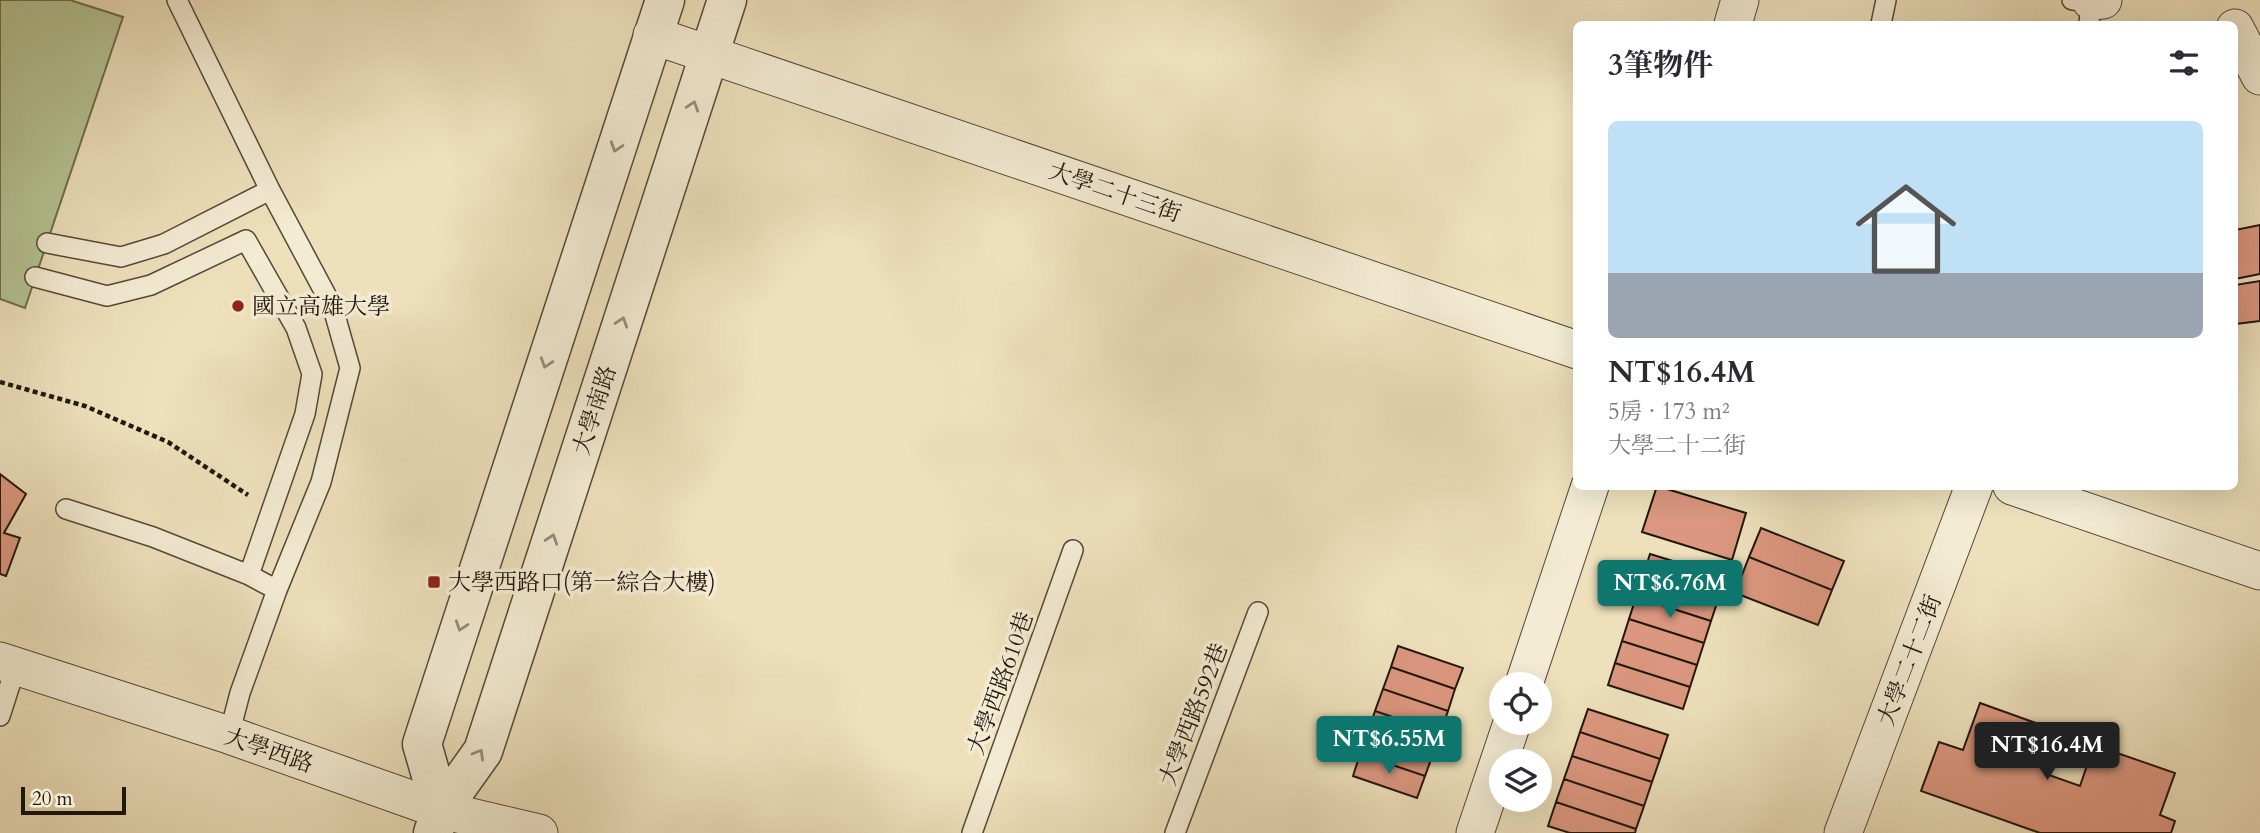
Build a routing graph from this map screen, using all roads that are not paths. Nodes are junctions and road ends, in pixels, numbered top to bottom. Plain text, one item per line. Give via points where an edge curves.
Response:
1 (177, 0) edge
2 (664, 0) edge
3 (727, 0) edge
4 (1740, 0) edge
5 (1886, 0) edge
6 (2219, 0) edge
7 (1734, 21) edge
8 (1882, 21) edge
9 (2231, 21) edge
10 (652, 35) junction
11 (2238, 35) edge
12 (709, 54) junction
13 (2260, 76) edge
14 (270, 190) junction
15 (47, 243) dead end
16 (36, 277) dead end
17 (1573, 349) edge
18 (1589, 490) edge
19 (1972, 490) edge
20 (2024, 490) edge
21 (66, 509) dead end
22 (1073, 550) dead end
23 (2260, 571) edge
24 (249, 575) junction
25 (278, 590) junction
26 (1258, 611) dead end
27 (8, 664) edge
28 (1528, 672) edge
29 (0, 716) edge
30 (229, 735) junction
31 (1508, 735) edge
32 (437, 822) edge
33 (539, 833) edge
34 (972, 833) edge
35 (1175, 833) edge
36 (1475, 833) edge
37 (1843, 833) edge

1 - 14 lane
2 - 10 street
3 - 12 street, 大學南路
4 - 7 street
5 - 8 lane
6 - 9 street
10 - 12 street, 大學二十三街
10 -> 32 street via 422,744
11 - 13 street
12 - 17 street, 大學二十三街
32 -> 12 street, 大學南路 via 483,751
14 - 15 lane via 164,244 121,257
14 - 25 lane via 333,308 350,368 321,482
16 - 24 lane via 107,296 151,285 246,240 296,328 312,374 305,414
18 - 28 street
19 - 37 street, 大學二十二街
20 - 23 street
21 - 24 lane
22 - 34 lane, 大學西路610巷
24 - 25 lane
25 - 30 lane
26 - 35 lane, 大學西路592巷
27 - 29 lane
27 - 30 street, 大學西路
30 - 32 street, 大學西路
31 - 36 street
32 - 33 street, 大學西路

